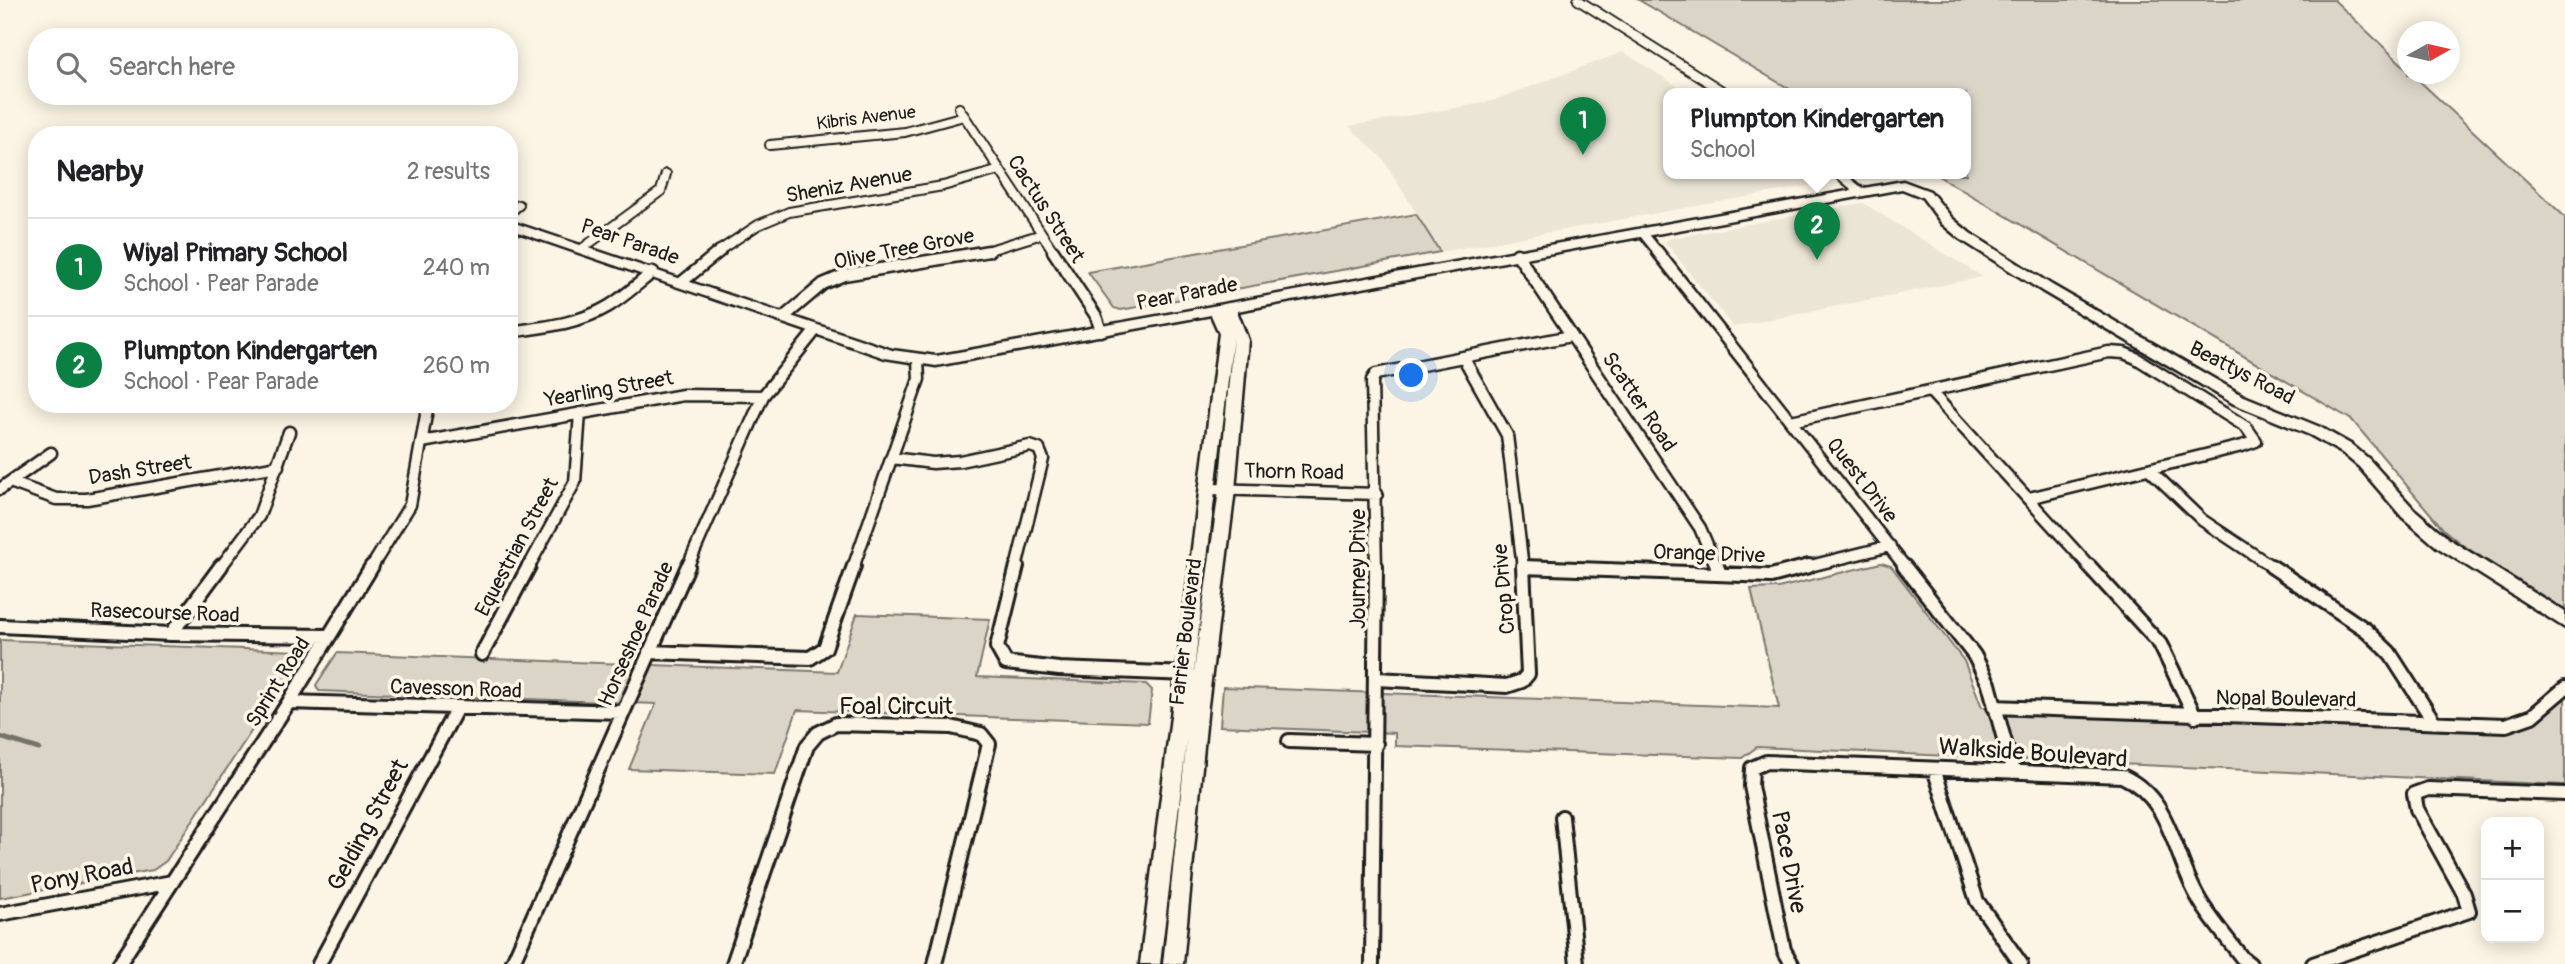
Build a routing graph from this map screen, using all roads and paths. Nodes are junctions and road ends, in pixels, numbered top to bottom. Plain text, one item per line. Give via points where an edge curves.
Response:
1 (1578, 0) edge
2 (1717, 88) edge
3 (962, 112) joint
4 (770, 145) dead end
5 (1000, 170) junction
6 (666, 174) dead end
7 (1845, 179) edge
8 (1887, 187) joint
9 (1861, 192) junction
10 (518, 228) edge
11 (1642, 232) junction
12 (1042, 234) junction
13 (583, 248) junction
14 (1517, 254) junction
15 (653, 272) junction
16 (682, 282) junction
17 (1223, 308) junction
18 (784, 317) junction
19 (518, 331) edge
20 (815, 331) junction
21 (1101, 331) junction
22 (1571, 335) junction
23 (1463, 357) junction
24 (918, 360) junction
25 (1930, 391) junction
26 (764, 396) junction
27 (427, 413) edge
28 (580, 413) junction
29 (1791, 421) junction
30 (289, 432) dead end
31 (422, 442) junction
32 (51, 453) dead end
33 (891, 458) junction
34 (278, 466) junction
35 (2149, 469) junction
36 (10, 482) junction
37 (0, 489) edge
38 (1219, 489) junction
39 (1377, 494) junction
40 (2029, 498) junction
41 (1890, 546) junction
42 (1522, 567) junction
43 (1720, 575) junction
44 (2565, 621) edge
45 (0, 626) edge
46 (171, 634) junction
47 (329, 636) junction
48 (649, 652) junction
49 (482, 654) dead end
50 (1183, 674) junction
51 (1202, 674) junction
52 (1377, 679) junction
53 (2565, 688) edge
54 (289, 702) junction
55 (457, 708) junction
56 (1994, 708) junction
57 (622, 712) junction
58 (2195, 716) junction
59 (2434, 722) junction
60 (1289, 741) dead end
61 (1376, 744) junction
62 (1752, 768) joint
63 (1934, 769) junction
64 (2013, 772) junction
65 (2565, 794) edge
66 (1562, 817) dead end
67 (172, 882) junction
68 (0, 914) edge
69 (119, 964) edge
70 (318, 964) edge
71 (512, 964) edge
72 (733, 964) edge
73 (935, 964) edge
74 (1150, 964) edge
75 (1173, 964) edge
76 (1372, 964) edge
77 (1577, 964) edge
78 (1791, 964) edge
79 (2021, 964) edge
80 (2250, 964) edge
81 (2313, 964) edge

1 - 2 street
3 - 4 street, Kibris Avenue via 905,132
3 - 5 street, Cactus Street
5 - 12 street, Cactus Street
5 - 16 street, Sheniz Avenue via 943,186 772,217 744,230
6 - 13 street via 661,191
7 - 9 street
8 - 9 street, Pear Parade
8 - 44 street, Beattys Road via 1903,185 1926,194 1965,236 2047,288 2239,400 2315,430 2347,449 2443,543
9 - 11 street, Pear Parade
10 - 13 street, Pear Parade
11 - 14 street, Pear Parade
11 - 29 street, Quest Drive
12 - 18 street, Olive Tree Grove via 978,254 844,275 823,284
12 - 21 street, Cactus Street via 1096,316
13 - 15 street, Pear Parade
14 - 17 street, Pear Parade
14 - 22 street, Scatter Road
15 - 16 street, Pear Parade
15 - 19 street via 592,314
16 - 18 street, Pear Parade
17 - 21 street, Pear Parade
17 - 38 street, Farrier Boulevard via 1226,332
18 - 20 street, Pear Parade
20 - 24 street, Pear Parade
20 - 26 street, Horseshoe Parade
21 - 24 street, Pear Parade via 936,361
22 - 23 street, Journey Drive
22 - 43 street, Scatter Road via 1700,528
23 - 39 street, Journey Drive via 1376,374 1372,380
23 - 42 street, Crop Drive via 1507,435
24 - 33 street via 919,379
25 - 29 street
25 - 35 street via 2090,355 2124,353 2255,436 2256,441 2242,446
25 - 40 street
26 - 28 street, Yearling Street via 683,395
26 - 48 street, Horseshoe Parade
27 - 31 street, Sprint Road
28 - 31 street, Yearling Street
28 - 49 street, Equestrian Street via 575,482
29 - 41 street, Quest Drive
30 - 34 street
31 - 47 street, Sprint Road via 410,505
32 - 36 street
33 - 48 street via 825,648 810,658
33 - 50 street via 933,463 1030,446 1039,449 1043,459 996,648 1006,663
34 - 36 street, Dash Street via 87,499 57,499
34 - 46 street via 259,516
35 - 40 street
35 - 59 street via 2202,520 2366,630 2389,652
36 - 37 street
38 - 39 street, Thorn Road
38 - 50 street, Farrier Boulevard
38 - 51 street, Farrier Boulevard
39 - 52 street, Journey Drive
40 - 58 street via 2160,644
41 - 43 street, Orange Drive via 1782,575
41 - 56 street, Quest Drive via 1974,655 1989,684
42 - 43 street, Orange Drive
42 - 52 street, Crop Drive via 1528,674 1522,681 1507,686
45 - 46 street, Rasecourse Road
46 - 47 street, Rasecourse Road
47 - 54 street, Sprint Road
48 - 57 street, Horseshoe Parade
50 - 51 street
50 - 74 street, Farrier Boulevard
51 - 75 street, Farrier Boulevard
52 - 61 street, Journey Drive
53 - 59 street, Nopal Boulevard via 2533,718 2521,723
54 - 55 street, Cavesson Road
54 - 67 street, Sprint Road
55 - 57 street, Cavesson Road
55 - 70 street, Gelding Street
56 - 58 street, Nopal Boulevard
56 - 64 street, Quest Drive
57 - 71 street, Horseshoe Parade
58 - 59 street, Nopal Boulevard
60 - 61 street
61 - 76 street, Journey Drive
62 - 63 street, Walkside Boulevard via 1766,762
62 - 78 street, Pace Drive via 1751,786 1784,950
63 - 64 street, Walkside Boulevard
63 - 79 street via 1977,901
64 - 80 street, Walkside Boulevard via 2122,776 2140,784 2155,799 2199,900
65 - 81 street via 2428,789 2414,794 2417,809 2469,911
66 - 77 street
67 - 68 street, Pony Road
67 - 69 street, Sprint Road
72 - 73 street, Foal Circuit via 807,746 818,733 836,724 951,727 981,734 989,744

